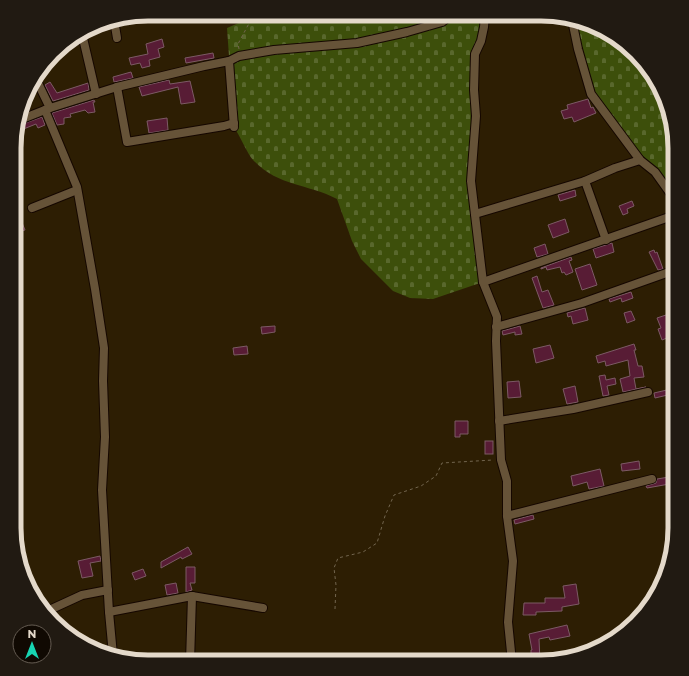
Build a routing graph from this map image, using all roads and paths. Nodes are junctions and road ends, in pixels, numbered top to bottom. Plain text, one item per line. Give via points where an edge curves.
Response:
1 (250, 21) edge
2 (443, 21) edge
3 (484, 21) edge
4 (115, 25) edge
5 (573, 25) edge
6 (117, 38) dead end
7 (83, 39) edge
8 (239, 56) junction
9 (228, 61) junction
10 (38, 85) edge
11 (117, 87) junction
12 (96, 94) junction
13 (47, 109) junction
14 (24, 118) edge
15 (640, 160) junction
16 (585, 181) junction
17 (77, 190) junction
18 (668, 191) edge
19 (32, 208) dead end
20 (475, 214) junction
21 (668, 218) edge
22 (606, 240) junction
23 (668, 272) edge
24 (483, 282) junction
25 (496, 327) junction
26 (648, 392) dead end
27 (499, 421) junction
28 (501, 460) junction
29 (652, 479) dead end
30 (507, 516) junction
31 (108, 590) junction
32 (192, 596) junction
33 (263, 608) dead end
34 (335, 608) dead end
35 (51, 609) edge
36 (109, 612) junction
37 (113, 650) edge
38 (190, 655) edge
39 (511, 655) edge

1 - 8 path via 238,44
2 - 8 street via 357,43 274,50
3 - 20 street via 481,41 475,54 476,116 471,181
4 - 6 street
5 - 15 street via 590,94
7 - 12 street
8 - 9 street
9 - 11 street
9 - 11 street via 234,125 127,142
10 - 13 street
11 - 12 street
12 - 13 street
13 - 14 street
13 - 17 street
15 - 16 street
15 - 18 street via 654,172
16 - 20 street
16 - 22 street
17 - 19 street
17 - 31 street via 104,348 105,437 102,490
20 - 24 street
21 - 22 street
22 - 24 street
23 - 25 street via 582,303
24 - 25 street via 497,317
25 - 27 street
26 - 27 street via 573,409
27 - 28 street
28 - 30 street via 507,481
28 - 34 path via 442,463 436,476 421,486 394,495 377,543 363,552 338,558 334,568
29 - 30 street
30 - 39 street via 513,561 508,622
31 - 35 street via 82,595
31 - 36 street
32 - 33 street
32 - 36 street
32 - 38 street
36 - 37 street

